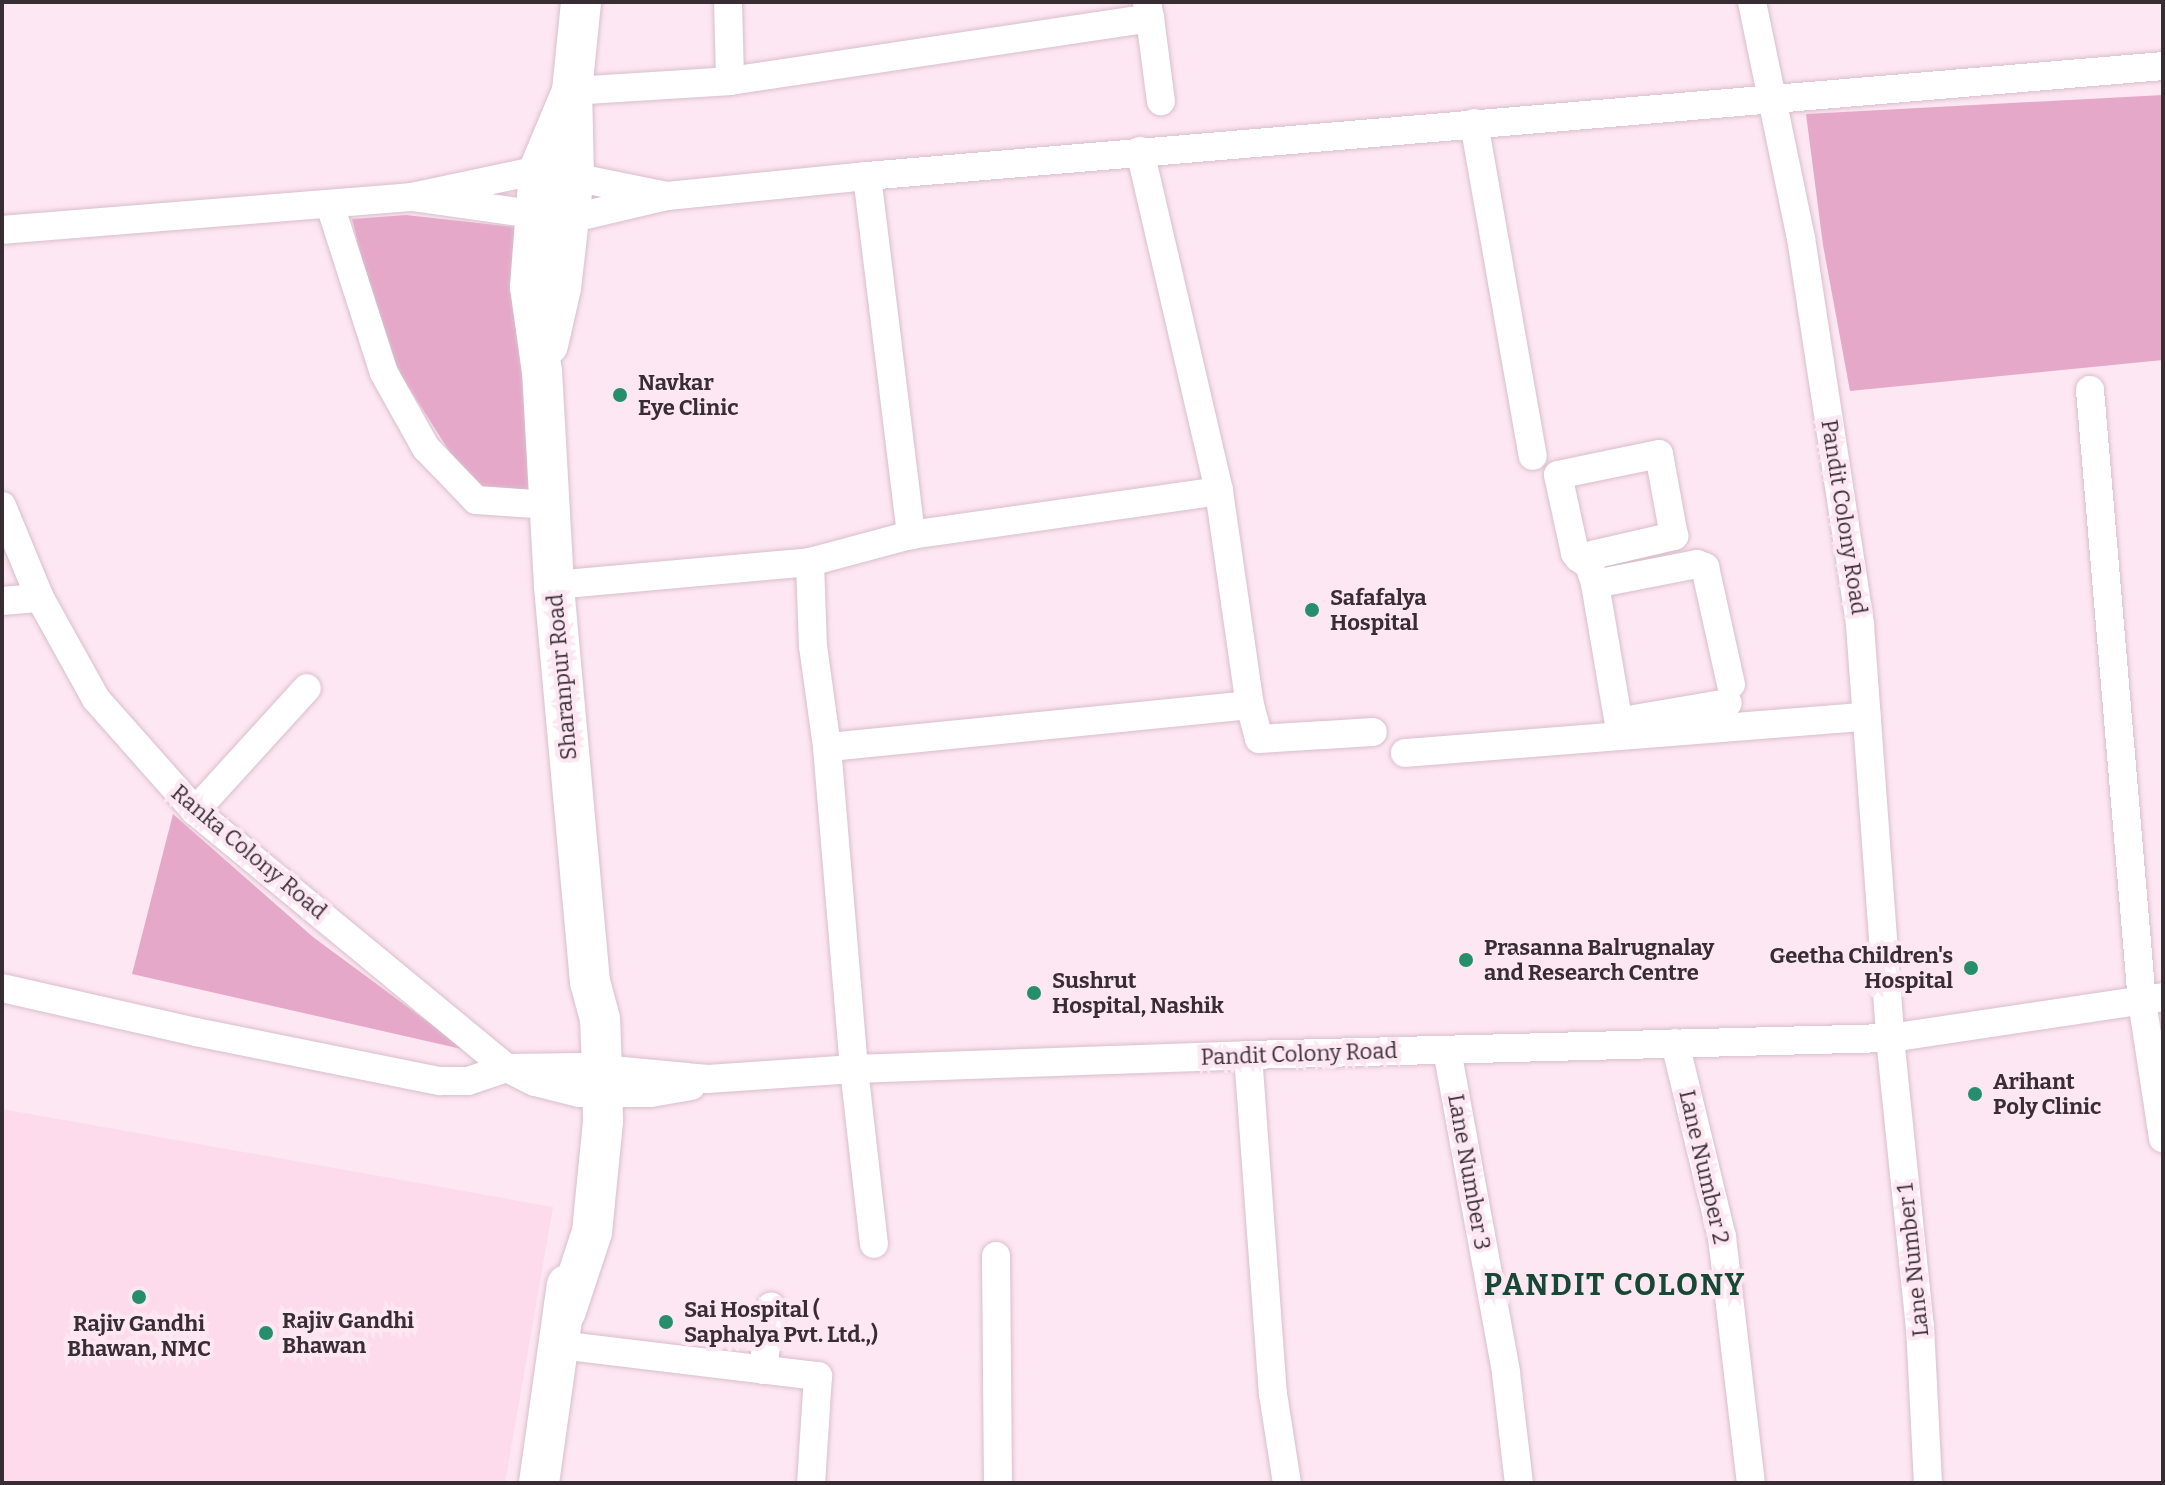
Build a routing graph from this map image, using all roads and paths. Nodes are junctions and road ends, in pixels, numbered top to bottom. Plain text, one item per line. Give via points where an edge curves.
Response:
1 (581, 2) edge
2 (728, 2) edge
3 (1752, 2) edge
4 (1149, 10) edge
5 (2163, 66) edge
6 (730, 81) junction
7 (572, 91) junction
8 (1772, 100) junction
9 (1161, 101) dead end
10 (1474, 123) junction
11 (1140, 151) junction
12 (556, 173) junction
13 (867, 176) junction
14 (667, 196) junction
15 (412, 197) junction
16 (330, 205) junction
17 (552, 217) junction
18 (2, 230) edge
19 (2090, 390) dead end
20 (1533, 456) dead end
21 (1219, 491) junction
22 (549, 505) junction
23 (2, 506) edge
24 (911, 535) junction
25 (1579, 558) junction
26 (810, 562) junction
27 (1595, 584) junction
28 (554, 585) junction
29 (40, 598) junction
30 (2, 601) edge
31 (307, 688) dead end
32 (1250, 705) junction
33 (1867, 717) junction
34 (1661, 724) junction
35 (1620, 728) junction
36 (1373, 732) dead end
37 (827, 747) junction
38 (1405, 753) dead end
39 (195, 811) junction
40 (2, 988) edge
41 (2152, 999) edge
42 (1890, 1038) junction
43 (1675, 1043) junction
44 (1447, 1050) junction
45 (1248, 1055) junction
46 (507, 1068) junction
47 (854, 1069) junction
48 (590, 1081) junction
49 (2163, 1138) edge
50 (874, 1244) dead end
51 (996, 1256) dead end
52 (771, 1306) dead end
53 (563, 1328) junction
54 (763, 1370) junction
55 (539, 1483) edge
56 (811, 1483) edge
57 (998, 1483) edge
58 (1287, 1483) edge
59 (1519, 1483) edge
60 (1751, 1483) edge
61 (1928, 1483) edge

1 - 7 main road, Sharanpur Road
2 - 6 street
3 - 8 street, Pandit Colony Road
4 - 6 street
4 - 9 street
5 - 8 street
6 - 7 street
7 - 12 main road, Sharanpur Road
8 - 10 street
8 - 33 street, Pandit Colony Road via 1808,284 1860,625
10 - 11 street
10 - 20 street
11 - 13 street
11 - 21 street
12 - 14 street
12 - 15 street
12 - 17 main road, Sharanpur Road
13 - 14 street
13 - 24 street
14 - 17 street
15 - 16 street
15 - 17 street
16 - 18 street
16 - 22 street via 384,373 426,448 476,500
17 - 22 main road, Sharanpur Road via 561,288 542,372
19 - 41 street
21 - 24 street
21 - 32 street
22 - 28 main road, Sharanpur Road
23 - 29 street, Ranka Colony Road
24 - 26 street
25 - 25 street via 1674,536 1659,454 1558,475
25 - 27 street via 1589,565
26 - 28 street
26 - 37 street via 813,646
27 - 34 street via 1702,564 1706,571 1729,694
27 - 35 street
28 - 48 main road, Sharanpur Road via 590,982 600,1019
29 - 30 street
29 - 39 street, Ranka Colony Road via 96,699
31 - 39 street
32 - 36 street via 1259,739
32 - 37 street
33 - 34 street
33 - 42 street, Pandit Colony Road
34 - 35 street
35 - 38 street
37 - 47 street
39 - 46 street, Ranka Colony Road
40 - 46 street via 440,1081 468,1081
41 - 42 street, Pandit Colony Road
41 - 49 street
42 - 43 street, Pandit Colony Road
42 - 61 street, Lane Number 1 via 1920,1326
43 - 44 street, Pandit Colony Road
43 - 60 street, Lane Number 2 via 1722,1237
44 - 45 street, Pandit Colony Road
44 - 59 street, Lane Number 3 via 1506,1373
45 - 47 street, Pandit Colony Road
45 - 58 street via 1273,1394
46 - 48 street, Ranka Colony Road via 535,1082
47 - 48 street, Pandit Colony Road
47 - 50 street
48 - 53 main road, Sharanpur Road via 592,1232
51 - 57 street
52 - 54 street
53 - 54 street
53 - 55 main road, Sharanpur Road
54 - 56 street via 818,1376

